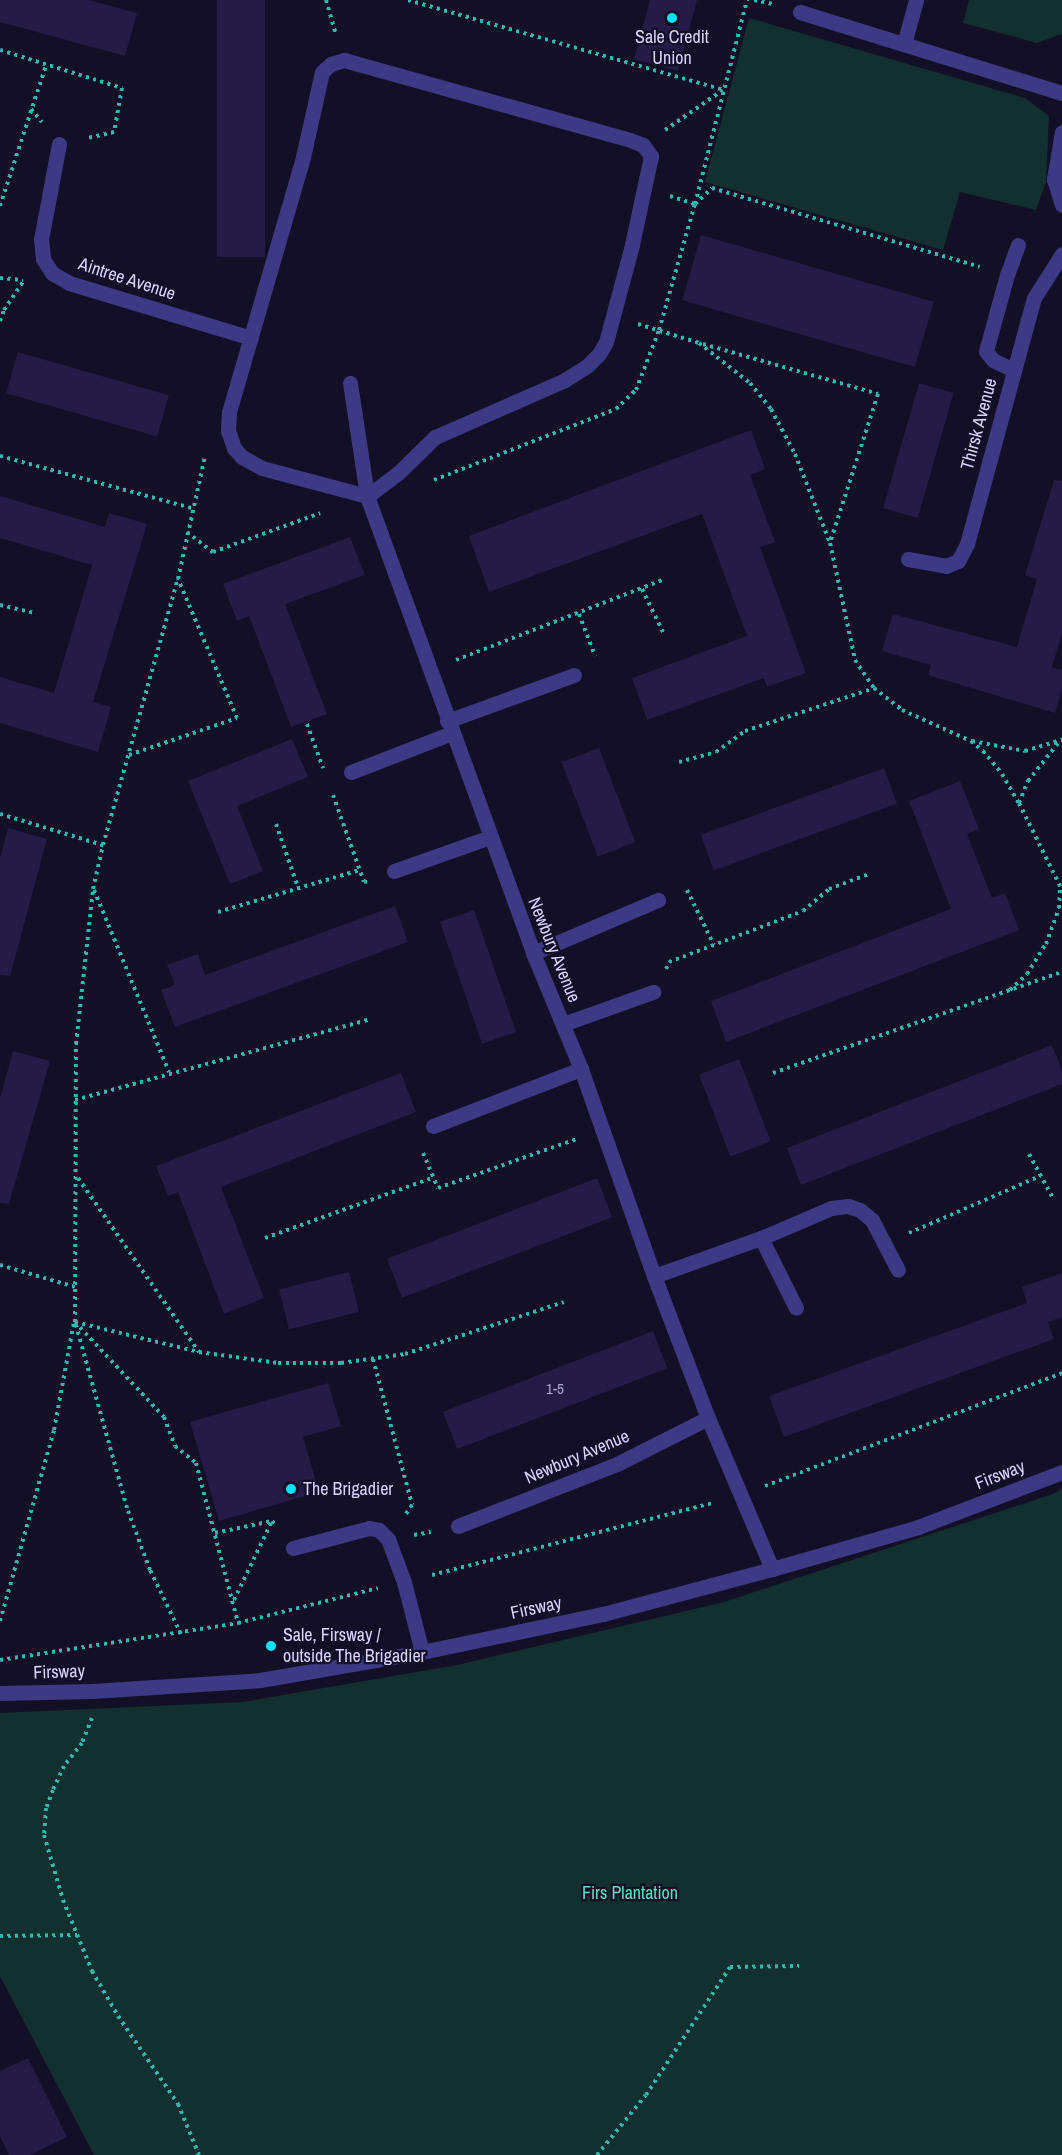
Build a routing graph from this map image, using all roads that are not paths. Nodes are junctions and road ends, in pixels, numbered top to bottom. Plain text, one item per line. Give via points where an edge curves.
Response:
1 (916, 0) edge
2 (800, 12) dead end
3 (904, 44) junction
4 (1062, 93) edge
5 (1062, 132) edge
6 (59, 144) road end
7 (1062, 206) edge
8 (1018, 245) dead end
9 (1062, 254) edge
10 (251, 338) junction
11 (1014, 370) junction
12 (350, 383) dead end
13 (367, 496) junction
14 (908, 559) dead end
15 (574, 675) dead end
16 (450, 727) junction
17 (351, 772) dead end
18 (490, 837) junction
19 (394, 871) road end
20 (658, 900) road end
21 (533, 953) junction
22 (653, 992) road end
23 (563, 1024) junction
24 (581, 1069) junction
25 (433, 1126) road end
26 (761, 1238) junction
27 (898, 1270) dead end
28 (654, 1276) junction
29 (796, 1308) dead end
30 (708, 1418) junction
31 (1062, 1472) edge
32 (458, 1526) road end
33 (293, 1548) road end
34 (772, 1569) junction
35 (422, 1652) junction
36 (0, 1693) edge

1 - 3 street
2 - 3 street
3 - 4 street
5 - 7 street via 1054,179
6 - 10 street, Aintree Avenue via 40,239 43,259 52,273 69,283
8 - 11 street via 986,351 993,360
9 - 11 street, Thirsk Avenue via 1034,298
10 - 13 street via 229,412 228,431 234,448 262,468
10 - 13 street via 300,167 322,72 331,64 344,60 643,145 651,156 606,342 587,366 565,380 435,436 398,473
11 - 14 street, Thirsk Avenue via 958,561 946,566
12 - 13 street, Newbury Avenue
13 - 16 street, Newbury Avenue
15 - 16 street
16 - 17 street
16 - 18 street, Newbury Avenue
18 - 19 street
18 - 21 street, Newbury Avenue
20 - 21 street
21 - 23 street, Newbury Avenue
22 - 23 street
23 - 24 street, Newbury Avenue
24 - 25 street
24 - 28 street, Newbury Avenue
26 - 27 street via 831,1208 848,1206 873,1220
26 - 28 street
26 - 29 street
28 - 30 street, Newbury Avenue
30 - 32 street, Newbury Avenue via 617,1464
30 - 34 street, Newbury Avenue
31 - 34 street, Firsway via 918,1527
33 - 35 street via 369,1528 379,1530 388,1539 404,1582
34 - 35 street, Firsway via 603,1614
35 - 36 street, Firsway via 260,1680

